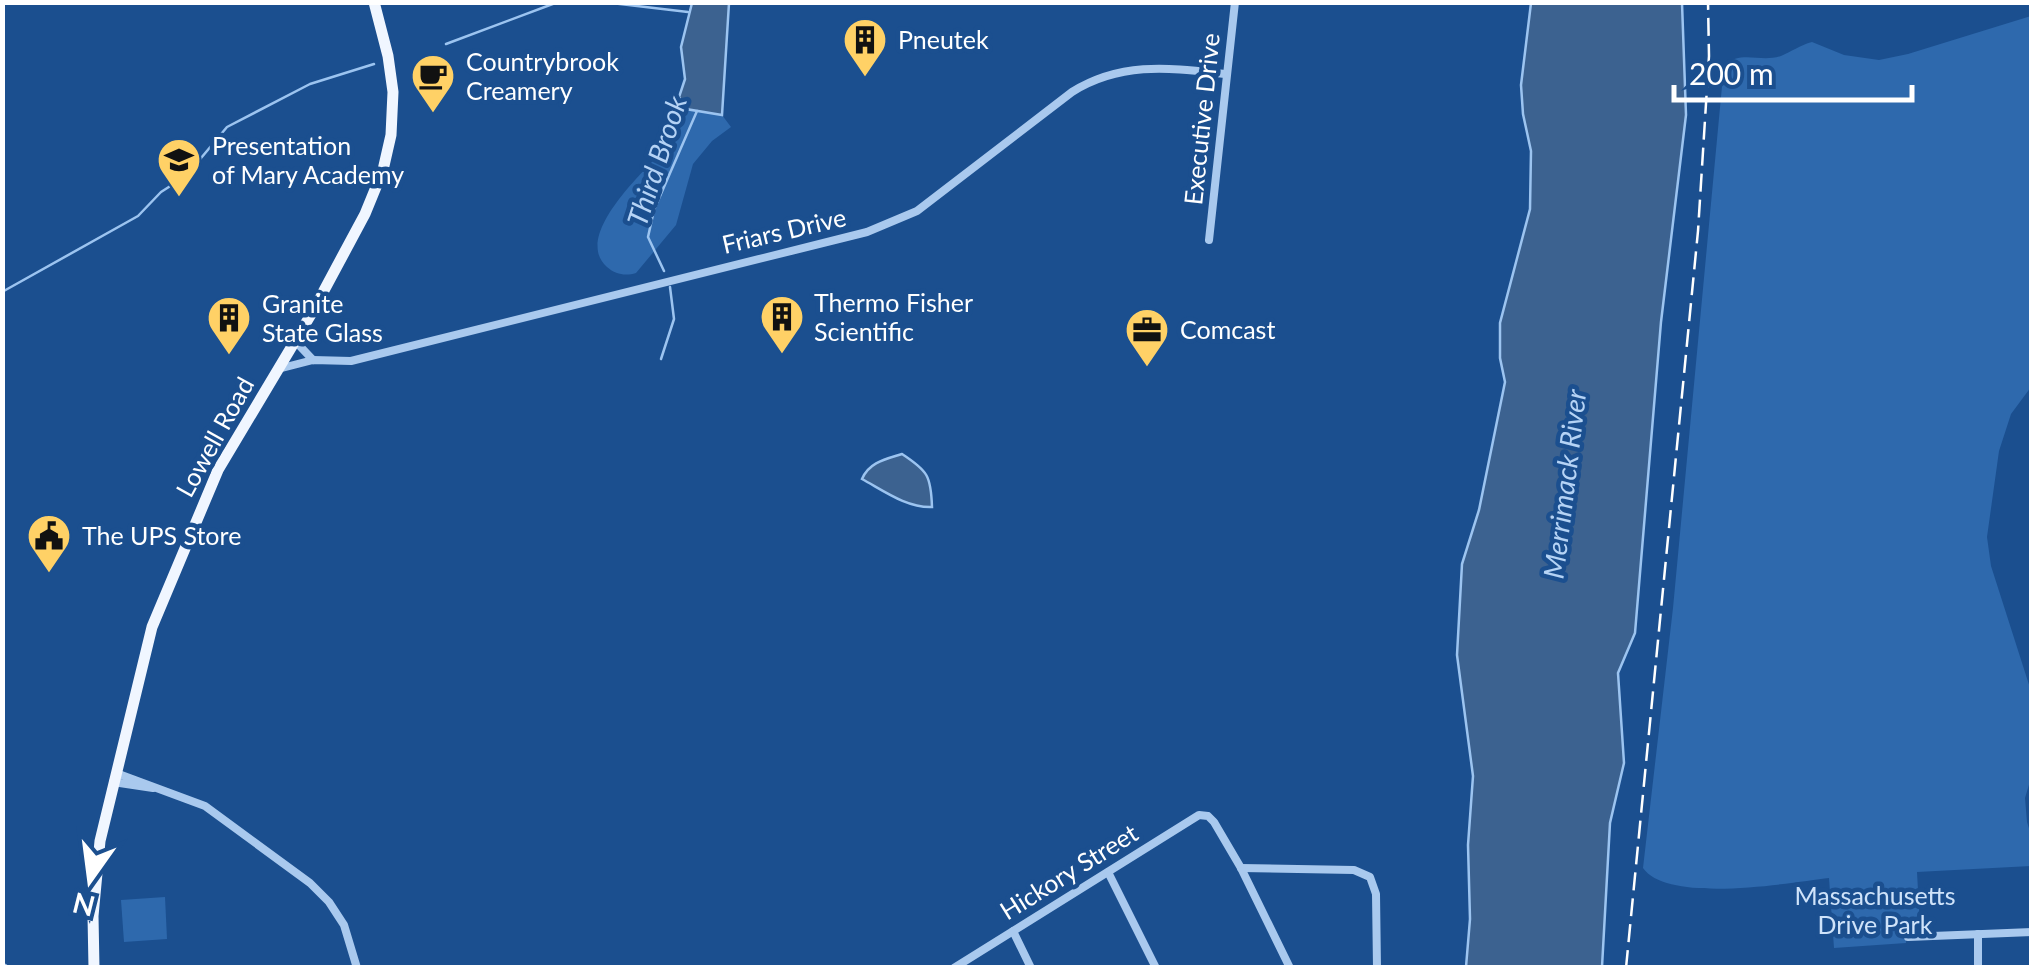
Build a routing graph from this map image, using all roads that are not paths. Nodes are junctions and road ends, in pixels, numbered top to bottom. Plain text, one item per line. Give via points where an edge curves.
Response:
1 (374, 2) edge
2 (1235, 2) edge
3 (1226, 74) junction
4 (1208, 240) dead end
5 (296, 342) junction
6 (313, 360) junction
7 (278, 370) junction
8 (114, 777) junction
9 (1241, 868) junction
10 (1108, 872) junction
11 (1012, 930) junction
12 (2032, 932) edge
13 (1978, 934) junction
14 (1908, 937) dead end
15 (94, 968) edge
16 (357, 968) edge
17 (954, 968) edge
18 (1031, 968) edge
19 (1156, 968) edge
20 (1290, 968) edge
21 (1377, 968) edge
22 (1978, 968) edge

1 - 5 main road, Lowell Road via 391,77 387,155 365,214
2 - 3 street, Executive Drive
3 - 4 street, Executive Drive
3 - 6 street, Friars Drive via 1149,67 1096,78 917,211 878,228 351,361
5 - 6 street
5 - 7 main road, Lowell Road
6 - 7 street, Friars Drive
7 - 8 main road, Lowell Road via 218,470 161,604
8 - 15 main road, Lowell Road via 95,879
8 - 16 street via 213,810 310,882 344,925
9 - 10 street, Hickory Street via 1214,822 1199,815
9 - 20 street
9 - 21 street via 1354,870 1370,877
10 - 11 street, Hickory Street
10 - 19 street
11 - 17 street, Hickory Street
11 - 18 street
12 - 13 street
13 - 14 street
13 - 22 street

